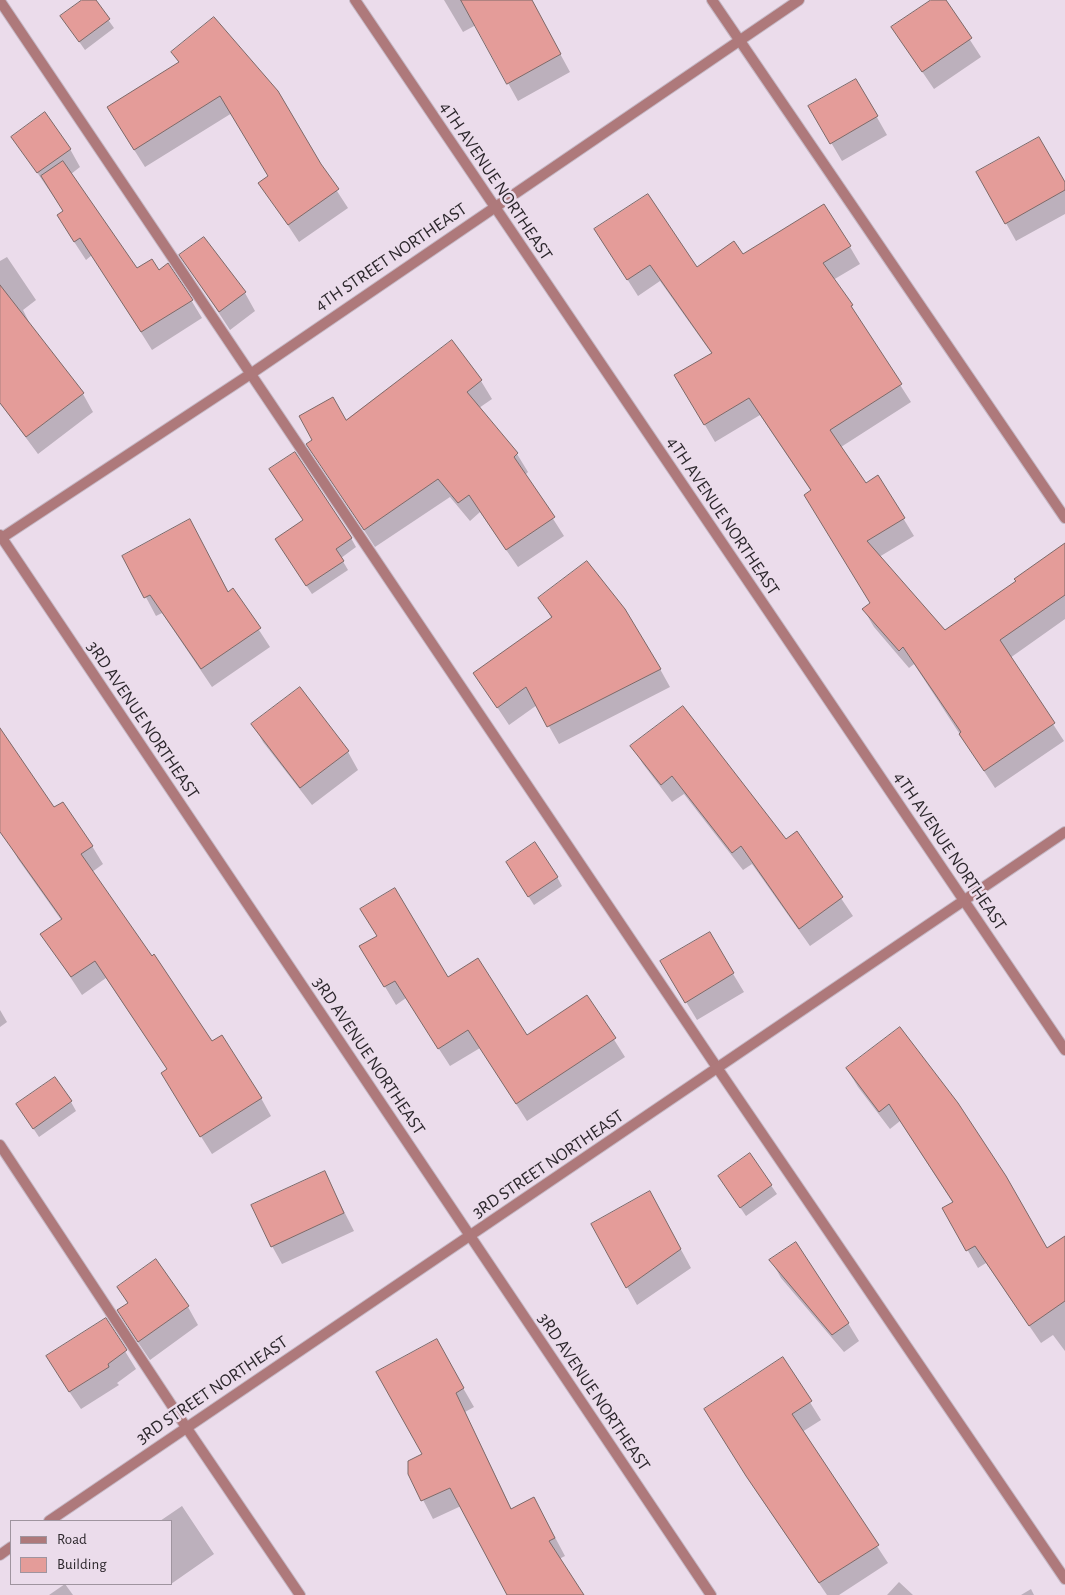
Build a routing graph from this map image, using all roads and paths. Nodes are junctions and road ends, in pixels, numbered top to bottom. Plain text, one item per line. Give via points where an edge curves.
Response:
1 (355, 0) edge
2 (712, 0) edge
3 (799, 0) edge
4 (0, 1) edge
5 (738, 40) junction
6 (493, 207) junction
7 (252, 372) junction
8 (1065, 518) edge
9 (1, 537) edge
10 (1065, 832) edge
11 (964, 900) junction
12 (1065, 1050) edge
13 (718, 1068) junction
14 (0, 1145) edge
15 (470, 1237) junction
16 (186, 1427) junction
17 (49, 1520) edge
18 (1065, 1579) edge
19 (300, 1595) edge
20 (711, 1595) edge

1 - 6 street, 4TH AVENUE NORTHEAST
2 - 5 street
3 - 5 street, 4TH STREET NORTHEAST
4 - 7 street
5 - 6 street, 4TH STREET NORTHEAST
5 - 8 street
6 - 7 street, 4TH STREET NORTHEAST
6 - 11 street, 4TH AVENUE NORTHEAST
7 - 9 street, 4TH STREET NORTHEAST
7 - 13 street
9 - 15 street, 3RD AVENUE NORTHEAST
10 - 11 street, 3RD STREET NORTHEAST
11 - 12 street, 4TH AVENUE NORTHEAST
11 - 13 street, 3RD STREET NORTHEAST
13 - 15 street, 3RD STREET NORTHEAST
13 - 18 street
14 - 16 street
15 - 16 street, 3RD STREET NORTHEAST
15 - 20 street, 3RD AVENUE NORTHEAST
16 - 17 street, 3RD STREET NORTHEAST
16 - 19 street

